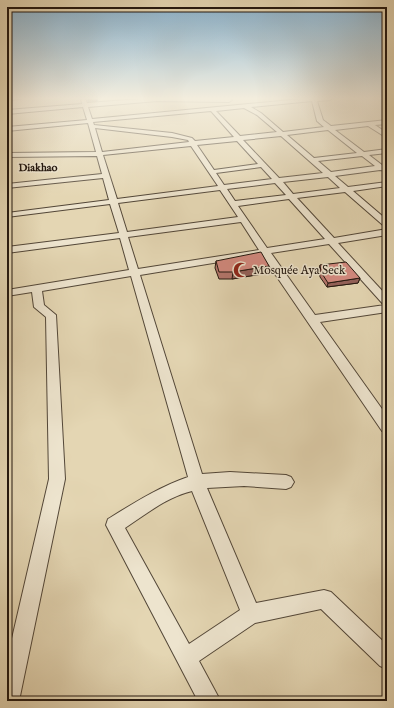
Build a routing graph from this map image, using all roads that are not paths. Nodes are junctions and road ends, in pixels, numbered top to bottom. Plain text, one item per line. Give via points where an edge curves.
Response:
1 (92, 131) edge
2 (145, 131) edge
3 (233, 131) edge
4 (279, 131) edge
5 (305, 131) edge
6 (333, 131) edge
7 (282, 134) junction
8 (239, 138) junction
9 (193, 143) junction
10 (387, 151) edge
11 (99, 154) junction
12 (363, 154) junction
13 (7, 155) edge
14 (312, 160) junction
15 (263, 165) junction
16 (385, 169) edge
17 (211, 172) junction
18 (329, 174) junction
19 (106, 176) junction
20 (277, 181) junction
21 (387, 184) edge
22 (7, 186) edge
23 (222, 188) junction
24 (347, 190) junction
25 (292, 197) junction
26 (114, 202) junction
27 (233, 204) junction
28 (7, 215) edge
29 (243, 219) junction
30 (387, 224) edge
31 (387, 232) edge
32 (123, 235) junction
33 (332, 241) junction
34 (7, 250) edge
35 (265, 252) junction
36 (135, 272) junction
37 (37, 288) junction
38 (7, 293) edge
39 (387, 302) edge
40 (387, 308) edge
41 (313, 319) junction
42 (387, 427) edge
43 (286, 482) dead end
44 (197, 483) junction
45 (251, 614) junction
46 (186, 658) junction
47 (387, 659) edge
48 (8, 701) edge
49 (209, 701) edge

1 - 11 street
2 - 9 street via 190,139
3 - 8 street
4 - 7 street
5 - 7 street
6 - 12 street
7 - 8 street
7 - 14 street
8 - 9 street
8 - 15 street
9 - 11 street
9 - 17 street
10 - 12 street
11 - 13 street
11 - 19 street
12 - 14 street
12 - 16 street
14 - 18 street
15 - 17 street
15 - 20 street
16 - 18 street
17 - 23 street
18 - 20 street
18 - 24 street
19 - 22 street
19 - 26 street
20 - 23 street
20 - 25 street
21 - 24 street
23 - 26 street
23 - 27 street
24 - 25 street
24 - 30 street
25 - 27 street
25 - 33 street
26 - 28 street
26 - 32 street
27 - 29 street
29 - 32 street
29 - 35 street
31 - 33 street
32 - 34 street
32 - 36 street
33 - 35 street
33 - 39 street
35 - 36 street
35 - 41 street
36 - 37 street
36 - 44 street
37 - 38 street
37 - 48 street via 39,307 50,315 57,479
40 - 41 street
41 - 42 street
43 - 44 street via 239,478
44 - 45 street
44 - 46 street via 174,490 114,524
45 - 46 street
45 - 47 street via 324,599
46 - 49 street

